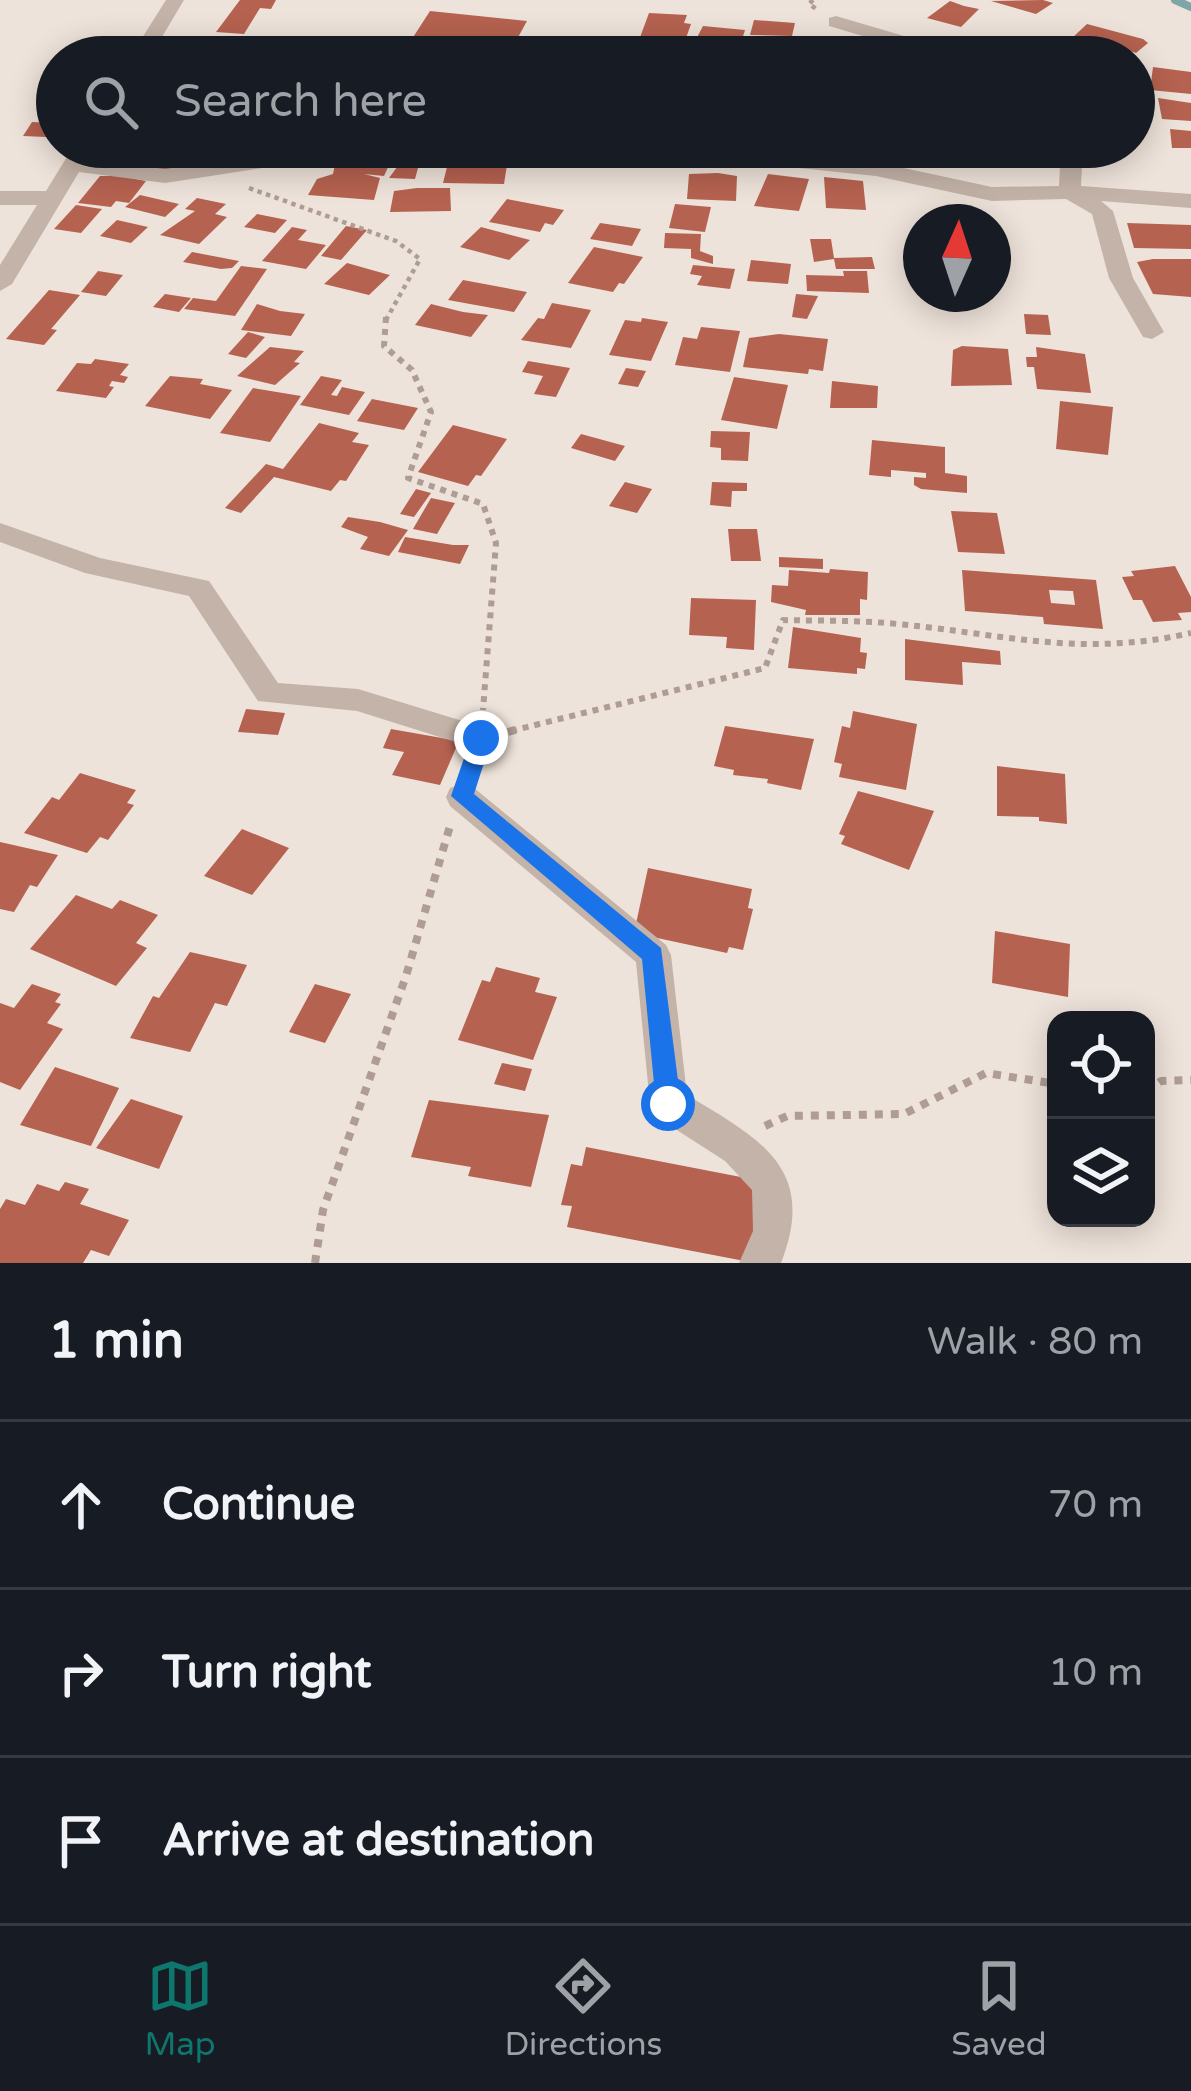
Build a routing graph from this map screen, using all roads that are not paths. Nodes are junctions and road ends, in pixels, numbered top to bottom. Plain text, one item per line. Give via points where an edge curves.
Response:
1 (175, 0) edge
2 (836, 22) dead end
3 (153, 36) edge
4 (883, 36) edge
5 (72, 168) edge
6 (131, 168) edge
7 (220, 168) edge
8 (866, 168) edge
9 (1071, 168) edge
10 (1070, 192) junction
11 (0, 198) edge
12 (53, 198) junction
13 (1191, 201) edge
14 (0, 284) edge
15 (1152, 332) dead end
16 (0, 532) edge
17 (481, 738) road end
18 (462, 796) road end
19 (760, 1263) edge

1 - 3 street
2 - 4 street
5 - 12 street
6 - 7 street via 165,176
8 - 10 street via 992,194
9 - 10 street
10 - 13 street
10 - 15 street via 1102,211 1121,278
11 - 12 street
12 - 14 street
16 - 17 street via 95,566 200,588 269,693 358,700
18 - 19 street via 653,955 668,1104 759,1161 776,1203 776,1233

